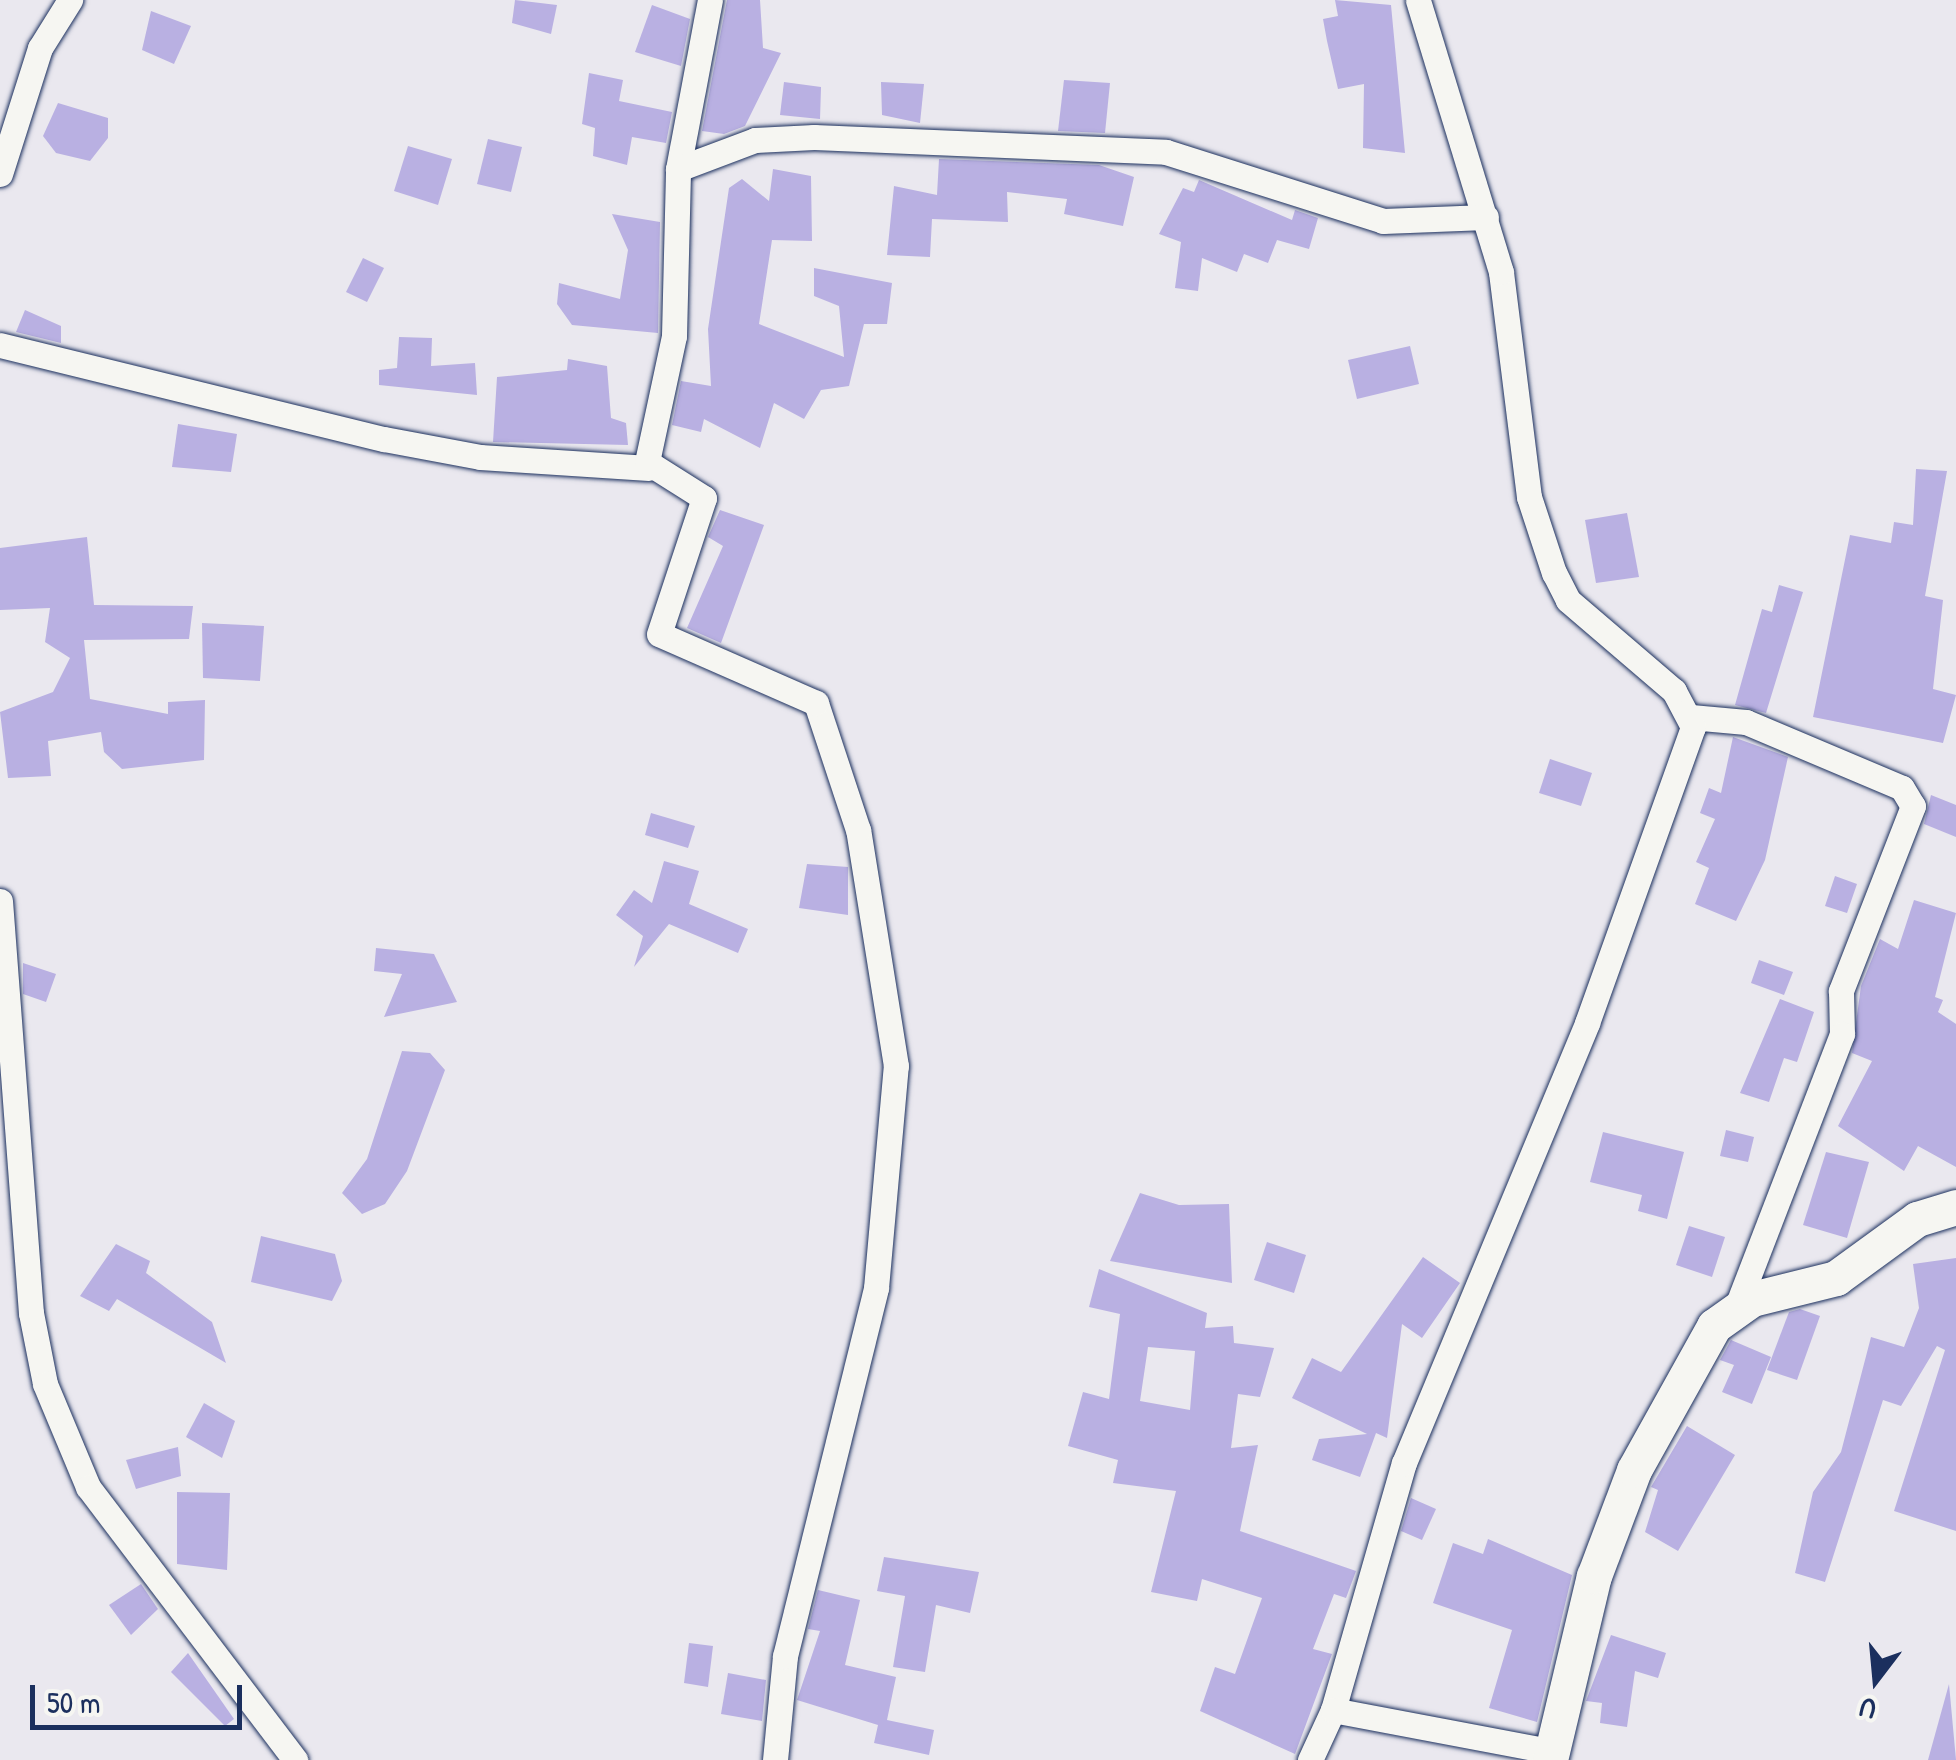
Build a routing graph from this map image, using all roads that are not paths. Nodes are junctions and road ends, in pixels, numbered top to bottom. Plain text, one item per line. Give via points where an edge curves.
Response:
1 (70, 0) edge
2 (710, 0) edge
3 (1418, 0) edge
4 (678, 169) junction
5 (0, 174) edge
6 (1486, 217) junction
7 (0, 344) edge
8 (648, 468) junction
9 (1691, 717) junction
10 (0, 901) edge
11 (1956, 1206) edge
12 (1735, 1311) junction
13 (1333, 1710) junction
14 (1549, 1755) edge
15 (295, 1760) edge
16 (775, 1760) edge
17 (1310, 1760) edge

1 - 5 street via 40,48
2 - 4 street
3 - 6 street
4 - 6 street via 755,140 814,137 1166,152 1382,220
4 - 8 street via 674,336
6 - 9 street via 1529,497 1554,573 1568,600
7 - 8 street via 384,440 480,457
8 - 16 street via 704,498 659,634 800,690 828,727 858,830 896,1066 876,1288 785,1656
9 - 12 street via 1746,722 1902,788 1914,806 1840,997 1842,1034
9 - 13 street via 1587,1023 1404,1463
10 - 15 street via 31,1313 45,1384 88,1487
11 - 12 street via 1918,1219 1836,1278
12 - 14 street via 1689,1361 1634,1470 1594,1576
13 - 14 street
13 - 17 street

